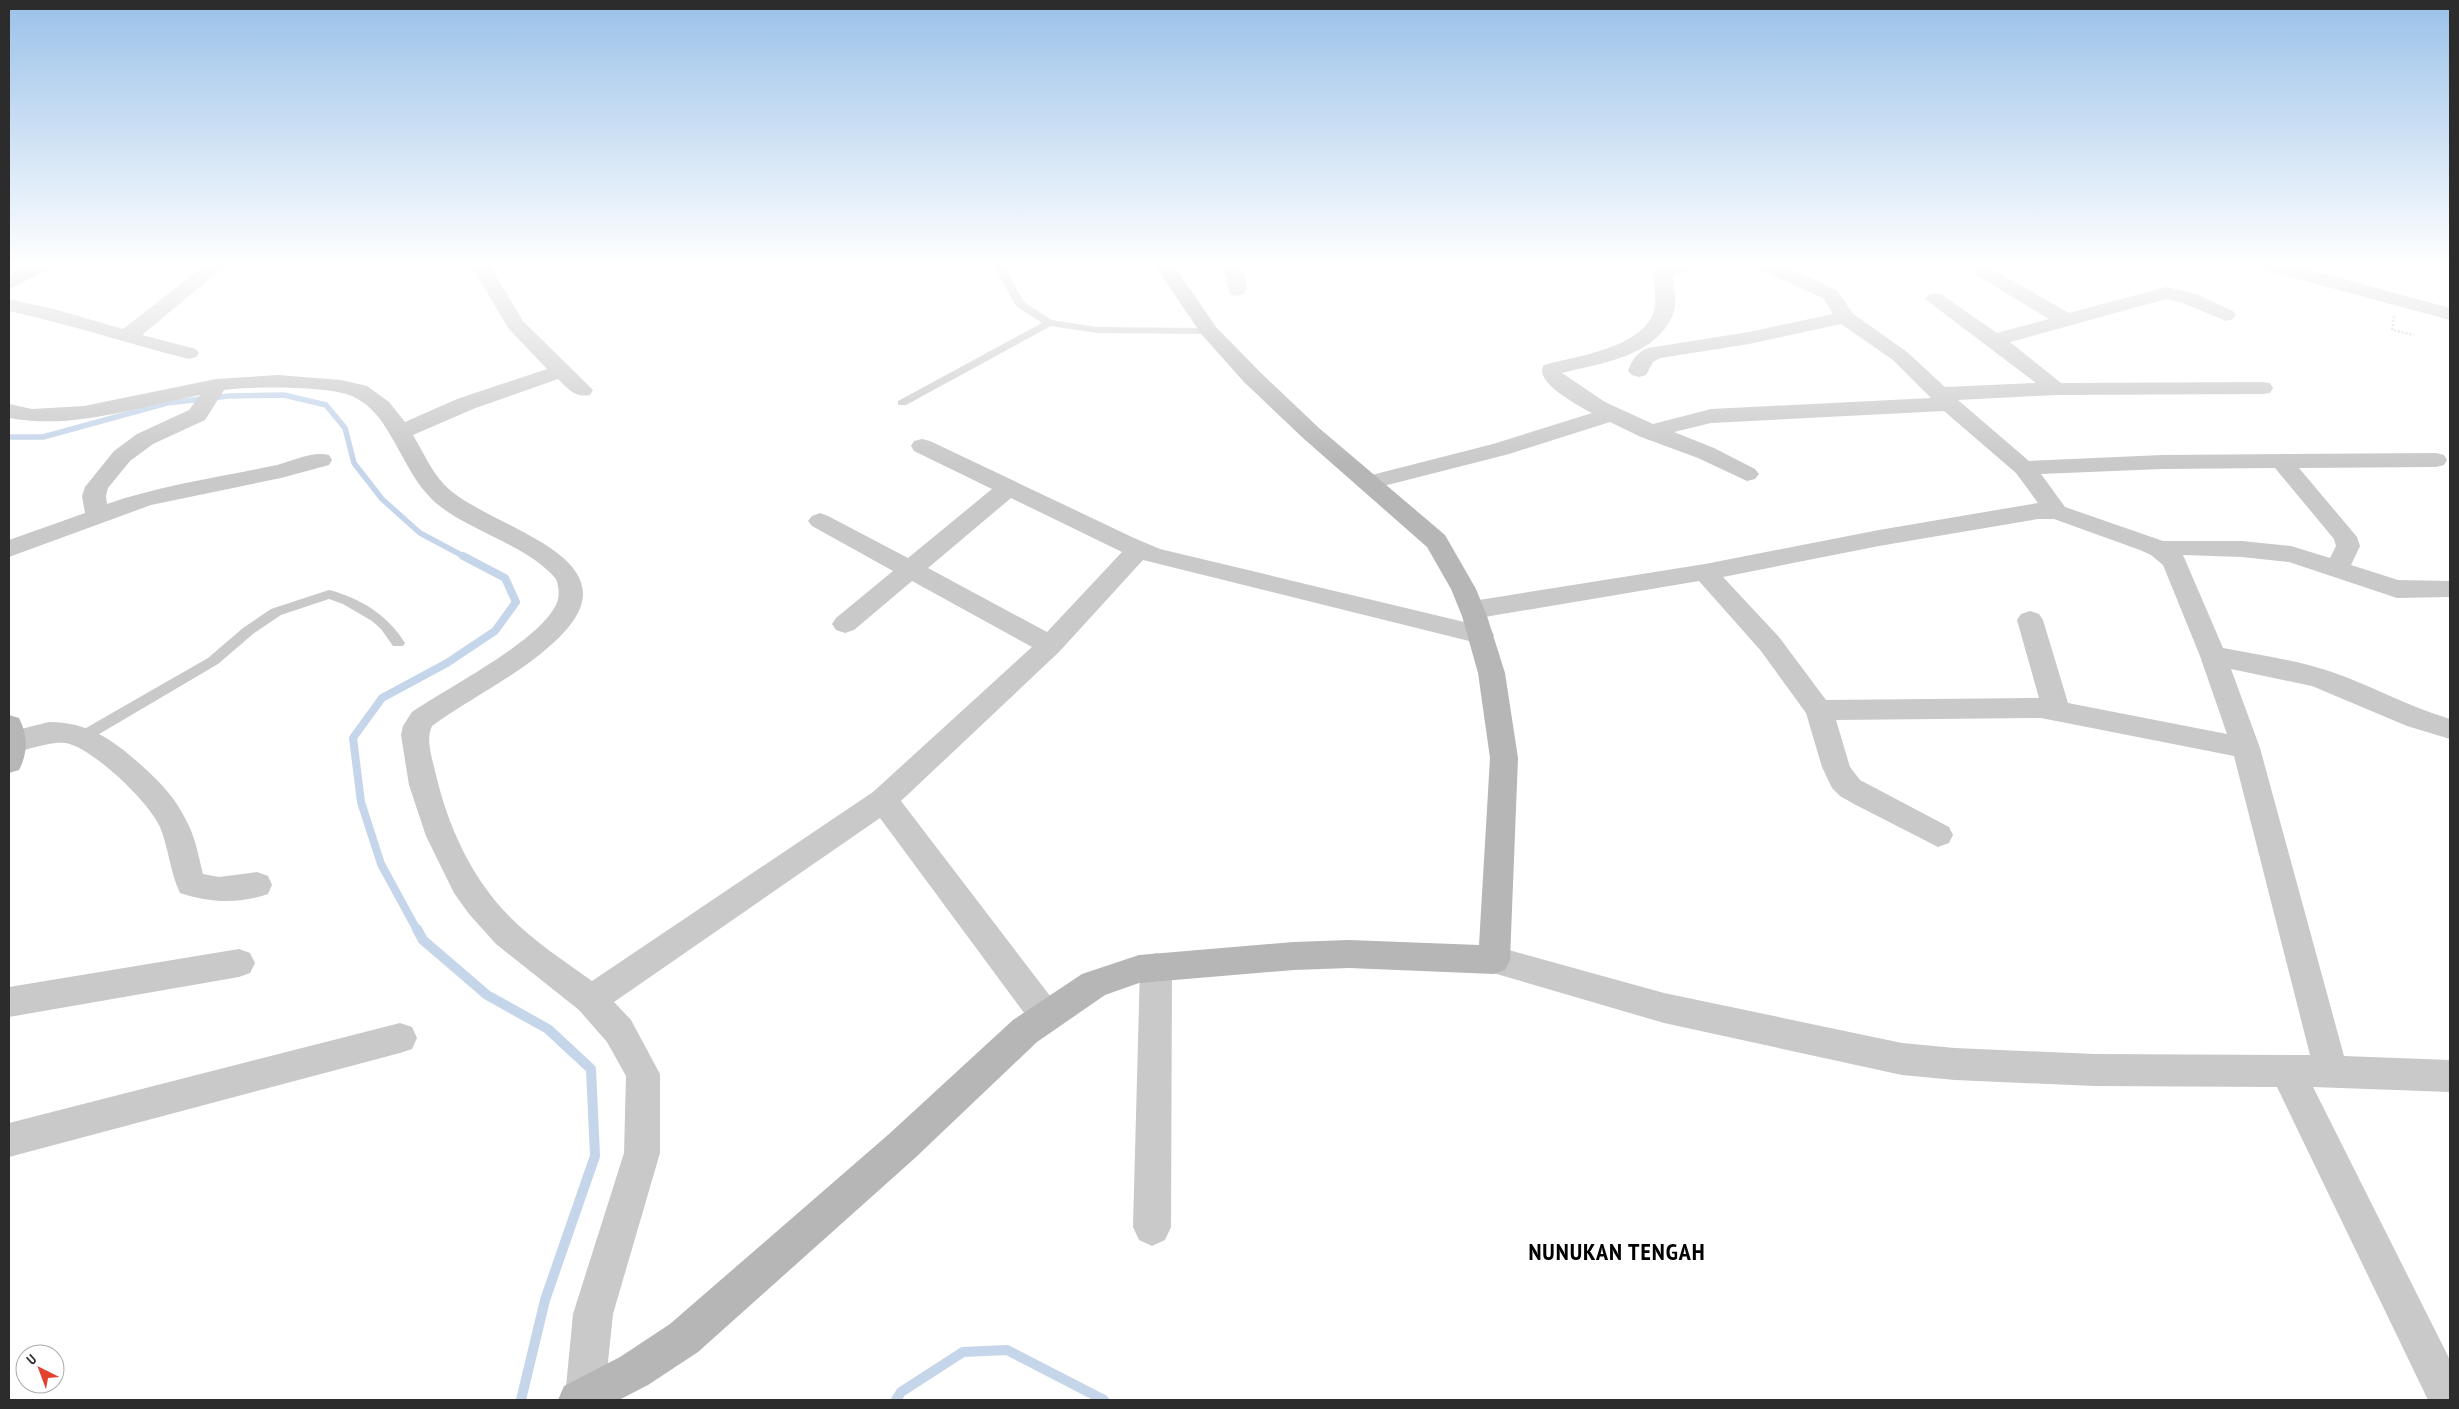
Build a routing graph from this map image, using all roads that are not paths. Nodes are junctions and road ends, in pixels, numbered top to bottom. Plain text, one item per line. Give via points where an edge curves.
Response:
1 (109, 332) edge
2 (133, 332) edge
3 (523, 332) edge
4 (1033, 332) edge
5 (1195, 332) edge
6 (1209, 332) joint
7 (1649, 332) edge
8 (1778, 332) edge
9 (1866, 332) edge
10 (1982, 332) edge
11 (2024, 332) edge
12 (126, 337) junction
13 (1994, 340) junction
14 (189, 353) dead end
15 (561, 371) junction
16 (1639, 371) dead end
17 (216, 386) junction
18 (2262, 388) dead end
19 (2056, 389) junction
20 (582, 390) dead end
21 (1945, 399) junction
22 (902, 403) dead end
23 (9, 411) edge
24 (1612, 414) junction
25 (401, 432) junction
26 (1649, 432) junction
27 (922, 446) dead end
28 (321, 460) dead end
29 (2436, 460) dead end
30 (2282, 462) junction
31 (2024, 468) junction
32 (1747, 474) dead end
33 (1368, 483) junction
34 (1008, 488) junction
35 (2057, 512) junction
36 (97, 516) junction
37 (820, 521) dead end
38 (9, 549) edge
39 (1138, 549) junction
40 (2160, 549) junction
41 (2337, 568) junction
42 (910, 569) junction
43 (1705, 572) junction
44 (2450, 589) edge
45 (2030, 620) dead end
46 (1477, 623) junction
47 (845, 624) dead end
48 (398, 643) dead end
49 (1050, 645) junction
50 (2212, 656) junction
51 (2056, 709) junction
52 (1819, 710) junction
53 (2450, 729) edge
54 (84, 736) junction
55 (10, 743) edge
56 (2246, 748) junction
57 (883, 800) junction
58 (1938, 835) dead end
59 (257, 885) dead end
60 (1494, 960) junction
61 (239, 963) dead end
62 (1156, 967) junction
63 (591, 1000) junction
64 (9, 1002) edge
65 (1045, 1015) junction
66 (400, 1038) dead end
67 (2287, 1071) junction
68 (2331, 1072) junction
69 (2450, 1076) edge
70 (9, 1140) edge
71 (1152, 1227) dead end
72 (582, 1399) edge
73 (2449, 1400) edge

1 - 12 street
2 - 12 street
3 - 15 street
4 - 22 lane
5 - 6 lane
6 - 33 street via 1311,434
7 - 24 street via 1626,348 1605,357 1551,369 1554,379
8 - 16 street via 1655,352 1642,360
9 - 21 street via 1900,356
10 - 13 street
11 - 13 street
12 - 14 street
13 - 19 street
15 - 20 street
15 - 25 street via 465,404
17 - 23 street via 68,414 37,416
17 - 25 street via 273,381 350,388 366,395
17 - 36 street via 199,414 144,439 122,456 97,487 94,496
18 - 19 street
19 - 21 street
21 - 26 street via 1711,416
21 - 31 street
24 - 26 street
24 - 33 street via 1501,449
25 - 63 street via 430,484 475,518 548,559 563,571 570,582 572,594 568,607 540,639 432,711 416,726 415,735 427,798 461,878 477,902 515,942
26 - 32 street via 1706,453
27 - 34 street
28 - 36 street via 157,495
29 - 30 street
30 - 31 street via 2162,462
30 - 41 street via 2345,537 2348,546
31 - 35 street
33 - 46 street via 1436,541
34 - 39 street
34 - 42 street
35 - 40 street
35 - 43 street via 2028,513
36 - 38 street
37 - 42 street
39 - 46 street
39 - 49 street
40 - 41 street via 2190,547 2266,551 2291,554
40 - 50 street via 2174,561
41 - 44 street via 2397,589
42 - 47 street
42 - 49 street
43 - 46 street
43 - 52 street via 1770,644
45 - 51 street
46 - 60 street via 1499,716 1504,758
48 - 54 lane via 377,618 329,594 276,612 252,627 214,661
49 - 57 street
50 - 53 street via 2322,679 2414,719
50 - 56 street
51 - 52 street
51 - 56 street
52 - 58 street via 1842,780 1850,788
54 - 55 street via 45,734
54 - 59 street via 108,750 161,801 181,843 185,870 191,884 219,890
56 - 68 street
57 - 63 street
57 - 65 street
60 - 62 street via 1348,954
60 - 67 street via 1664,1008 1902,1059 2095,1070
61 - 64 street
62 - 65 street via 1139,969 1094,984
62 - 71 street
63 - 72 street via 619,1031 643,1074 642,1153 593,1314
65 - 72 street via 684,1338 634,1371
66 - 70 street
67 - 68 street
67 - 73 street
68 - 69 street

